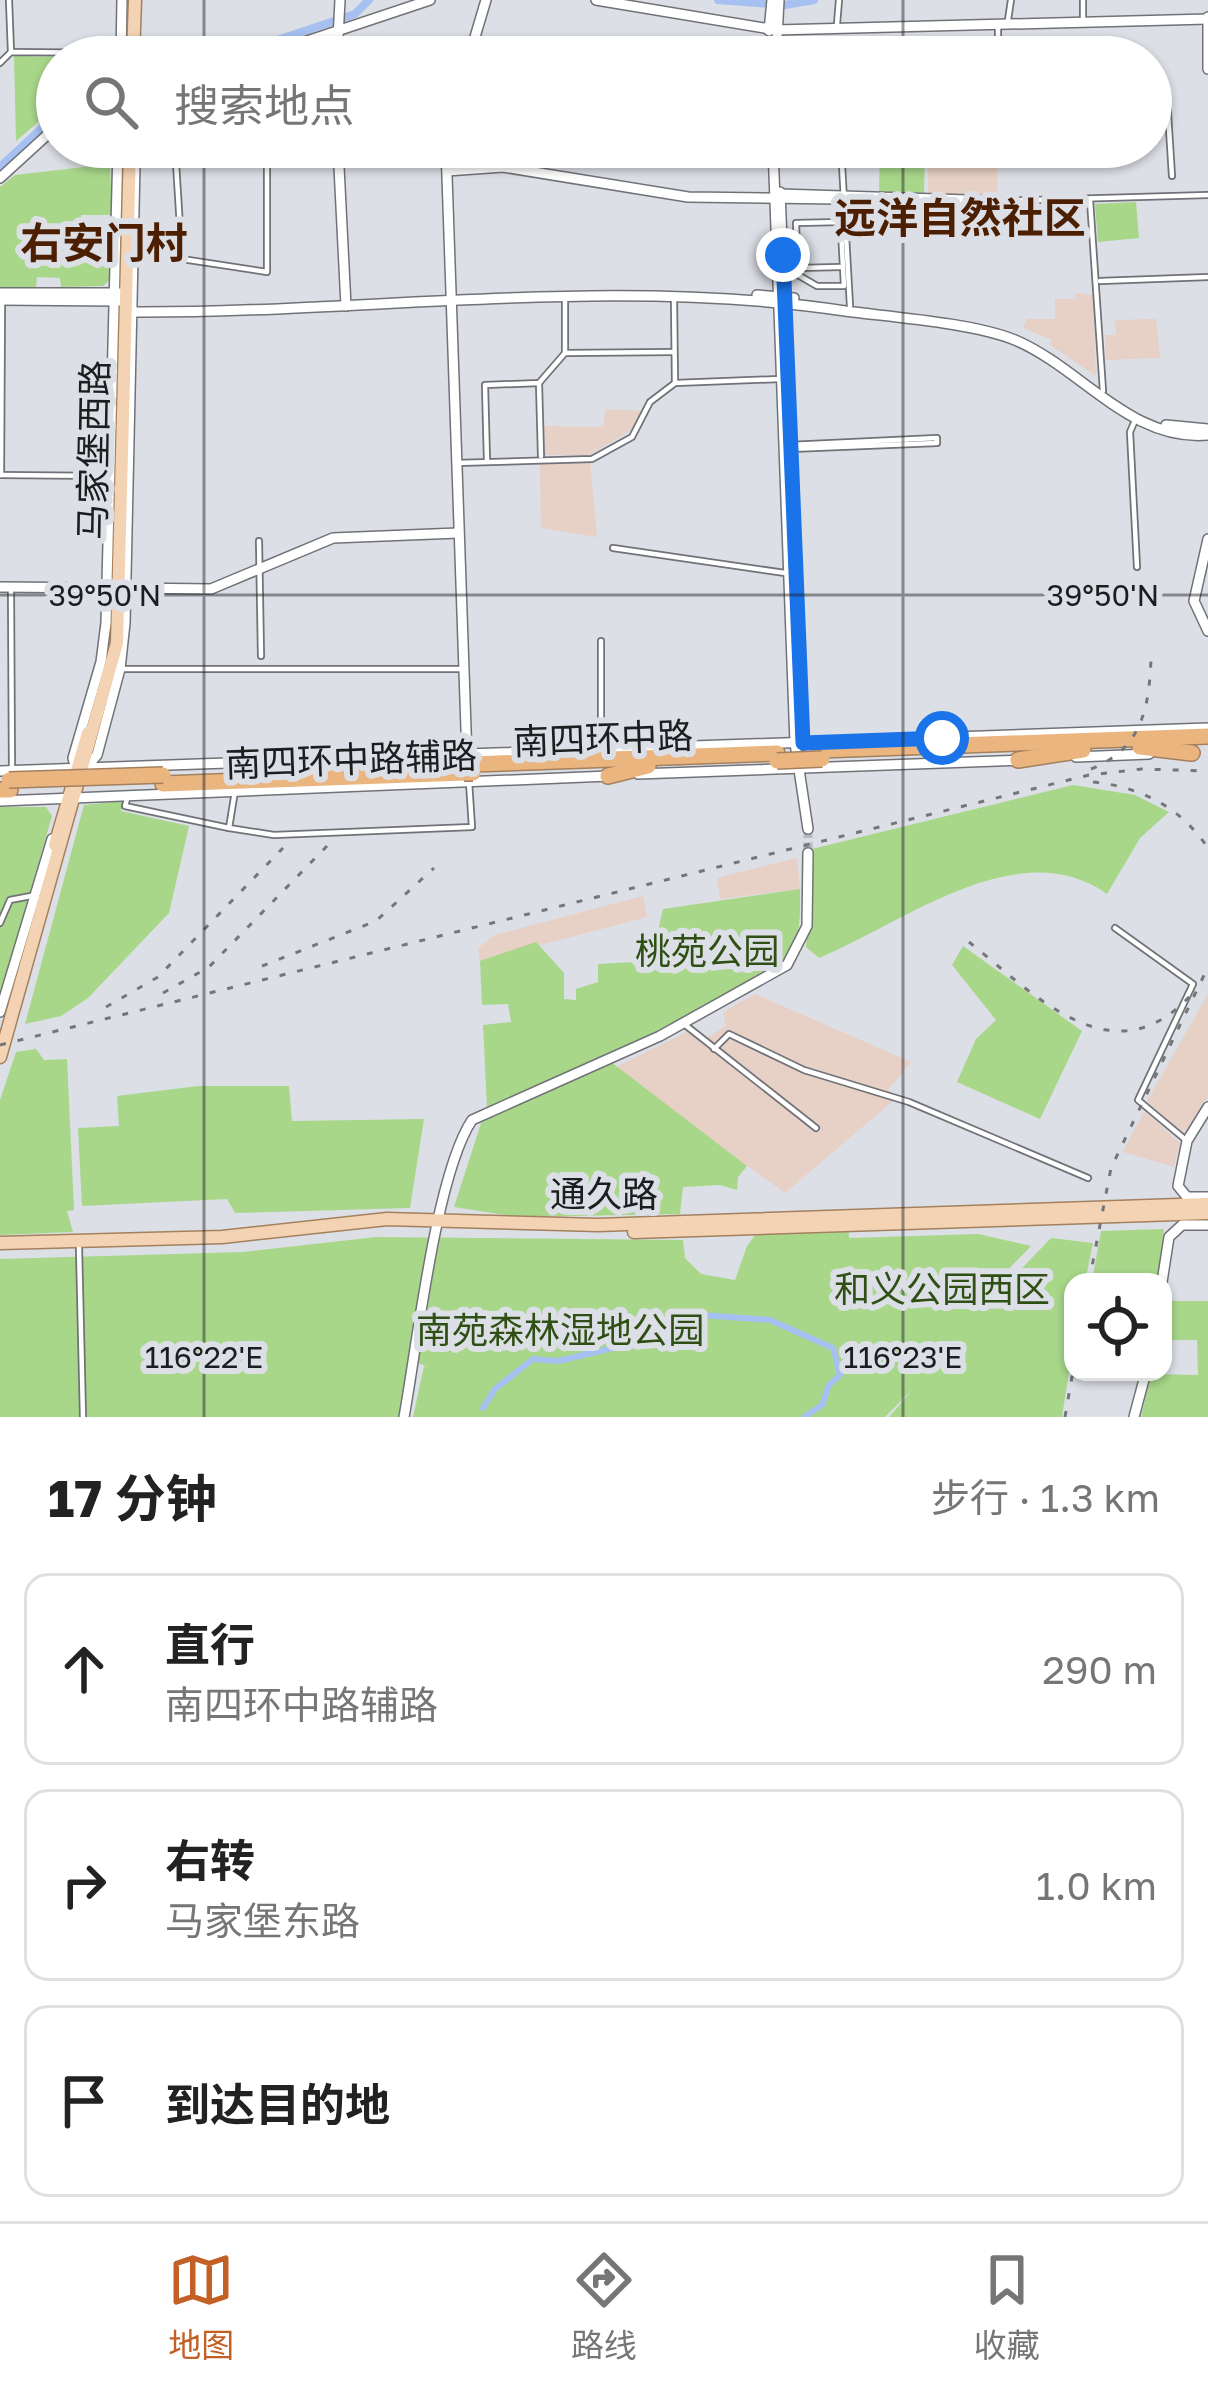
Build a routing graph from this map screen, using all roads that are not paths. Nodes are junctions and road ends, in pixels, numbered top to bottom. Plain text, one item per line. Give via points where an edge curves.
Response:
1 (9, 0) edge
2 (131, 0) edge
3 (430, 0) edge
4 (486, 0) edge
5 (596, 0) edge
6 (775, 0) edge
7 (839, 0) edge
8 (1011, 0) edge
9 (1083, 0) edge
10 (614, 1) edge
11 (339, 6) edge
12 (1208, 17) edge
13 (1082, 19) junction
14 (774, 23) junction
15 (1003, 23) junction
16 (837, 24) junction
17 (337, 30) junction
18 (129, 36) edge
19 (320, 36) edge
20 (337, 36) edge
21 (475, 36) edge
22 (774, 36) edge
23 (1001, 36) edge
24 (11, 52) junction
25 (36, 53) edge
26 (0, 63) edge
27 (1208, 69) edge
28 (36, 145) edge
29 (126, 168) edge
30 (126, 168) edge
31 (176, 168) edge
32 (267, 168) edge
33 (339, 168) edge
34 (447, 168) edge
35 (488, 168) edge
36 (508, 168) edge
37 (777, 168) edge
38 (842, 168) edge
39 (1172, 168) edge
40 (447, 171) junction
41 (1172, 176) dead end
42 (0, 178) edge
43 (1173, 187) dead end
44 (1208, 195) edge
45 (1174, 196) junction
46 (778, 197) junction
47 (842, 198) junction
48 (1090, 200) junction
49 (999, 201) joint
50 (844, 230) junction
51 (797, 249) junction
52 (783, 250) junction
53 (843, 266) junction
54 (798, 268) junction
55 (1208, 277) edge
56 (1097, 281) junction
57 (1, 297) edge
58 (782, 299) junction
59 (564, 300) junction
60 (674, 300) junction
61 (450, 301) junction
62 (120, 302) junction
63 (346, 306) junction
64 (850, 306) junction
65 (673, 352) junction
66 (565, 353) junction
67 (780, 379) junction
68 (539, 383) junction
69 (675, 383) junction
70 (1103, 391) junction
71 (1136, 418) junction
72 (1156, 425) junction
73 (1208, 432) edge
74 (787, 447) junction
75 (541, 457) junction
76 (487, 460) junction
77 (455, 463) junction
78 (1, 475) edge
79 (111, 476) junction
80 (458, 533) junction
81 (259, 542) dead end
82 (1208, 544) edge
83 (613, 548) dead end
84 (1137, 566) dead end
85 (259, 569) junction
86 (791, 573) junction
87 (6, 588) edge
88 (118, 588) junction
89 (1208, 628) edge
90 (601, 641) dead end
91 (261, 656) dead end
92 (120, 669) junction
93 (462, 669) junction
94 (1167, 730) junction
95 (964, 737) junction
96 (1124, 739) junction
97 (1205, 742) edge
98 (998, 744) junction
99 (647, 748) junction
100 (601, 749) junction
101 (1083, 750) junction
102 (786, 752) junction
103 (822, 754) junction
104 (629, 757) junction
105 (1018, 760) junction
106 (255, 762) junction
107 (648, 766) junction
108 (468, 768) junction
109 (800, 768) junction
110 (81, 769) junction
111 (319, 769) junction
112 (608, 776) junction
113 (163, 780) junction
114 (278, 780) junction
115 (4, 783) edge
116 (235, 791) junction
117 (128, 794) junction
118 (72, 797) junction
119 (229, 828) junction
120 (808, 830) tunnel mouth
121 (63, 831) junction
122 (808, 854) tunnel mouth
123 (34, 897) junction
124 (0, 923) edge
125 (1115, 928) dead end
126 (0, 1012) edge
127 (683, 1023) junction
128 (0, 1031) edge
129 (714, 1049) junction
130 (0, 1057) edge
131 (0, 1072) edge
132 (1208, 1107) edge
133 (815, 1128) dead end
134 (1187, 1141) junction
135 (1088, 1178) dead end
136 (1208, 1204) edge
137 (440, 1224) junction
138 (1208, 1225) edge
139 (0, 1246) edge
140 (79, 1248) junction
141 (1163, 1273) edge
142 (1144, 1381) edge
143 (83, 1417) edge
144 (404, 1417) edge
145 (1134, 1417) edge

1 - 24 street
2 - 18 main road
3 - 17 main road
4 - 21 main road
5 - 10 main road
6 - 14 main road
7 - 16 street
8 - 15 street
9 - 13 street
10 - 14 main road
11 - 17 main road
12 - 13 main road
12 - 15 main road
12 - 27 main road
13 - 15 main road
14 - 15 main road
14 - 16 main road
14 - 22 main road
15 - 16 main road
15 - 23 street
17 - 19 main road
17 - 20 main road
24 - 25 street
24 - 26 street
28 - 42 main road
29 - 62 main road, 马家堡西路
30 - 62 main road, 马家堡西路
31 - 32 street via 182,259 267,272
33 - 63 main road
34 - 40 main road
35 - 40 main road
36 - 46 main road via 688,197
37 - 46 main road
38 - 47 street
39 - 41 street
40 - 61 main road
43 - 45 street
44 - 45 street
45 - 48 street
46 - 47 main road
46 - 52 main road
46 - 58 main road
47 - 49 main road
47 - 50 street
48 - 49 street
48 - 56 street
50 - 51 street via 841,222 796,224
50 - 53 street
50 - 64 street
51 - 52 street
51 - 54 street
52 - 58 main road
53 - 54 street
53 - 54 street via 844,286 817,286
55 - 56 street
56 - 70 street
57 - 62 main road
57 - 78 street
58 - 60 main road
58 - 61 main road via 463,294
58 - 64 main road
58 - 67 main road
58 - 71 main road via 1010,338
58 - 74 main road
59 - 60 main road
59 - 61 main road
59 - 66 street
60 - 65 street
61 - 63 main road
61 - 77 main road
62 - 63 main road
62 - 79 main road, 马家堡西路
62 - 88 main road, 马家堡西路
64 - 70 main road via 1011,333
65 - 66 street
65 - 69 street
66 - 68 street
67 - 69 street
67 - 74 main road
68 - 75 street
68 - 76 street via 485,385
69 - 75 street via 650,402 632,437 592,459
70 - 72 main road
71 - 72 main road
71 - 84 street via 1130,432
72 - 73 main road
72 - 73 main road via 1187,436
74 - 74 street via 937,443 937,438
74 - 86 main road
75 - 76 street
76 - 77 street
77 - 80 main road
78 - 79 street
79 - 88 main road, 马家堡西路
80 - 85 main road via 334,538
80 - 93 main road
81 - 85 street
82 - 89 main road via 1197,601
83 - 86 street
85 - 88 main road via 211,589
85 - 91 street
86 - 102 main road
87 - 88 main road
87 - 115 street
88 - 92 main road, 马家堡西路
88 - 110 main road, 马家堡西路 via 117,643
90 - 100 street
92 - 93 street
92 - 110 main road, 马家堡西路 via 97,755
93 - 108 main road
94 - 95 main road, 南四环中路辅路
94 - 96 highway
94 - 97 main road, 南四环中路辅路
95 - 98 highway
95 - 102 main road, 南四环中路辅路
96 - 97 highway, 南四环中路
96 - 98 highway, 南四环中路
97 - 101 highway, 南四环中路
97 - 105 main road, 南四环中路辅路
98 - 103 highway, 南四环中路
99 - 100 main road, 南四环中路辅路
99 - 102 main road, 南四环中路辅路
99 - 104 highway
100 - 108 main road, 南四环中路辅路
101 - 103 highway, 南四环中路
101 - 105 highway
102 - 103 highway, 南四环中路, bridge
102 - 104 highway, 南四环中路
102 - 107 highway, 南四环中路
102 - 109 main road, 南四环中路辅路
102 - 109 main road
102 - 112 main road, 南四环中路辅路
104 - 108 highway, 南四环中路
105 - 109 main road, 南四环中路辅路
106 - 108 main road, 南四环中路辅路
106 - 110 main road, 南四环中路辅路
106 - 111 highway
107 - 108 highway, 南四环中路
107 - 112 highway
108 - 111 highway, 南四环中路
108 - 112 main road, 南四环中路辅路
108 - 114 highway, 南四环中路
108 - 116 main road, 南四环中路辅路
108 - 119 street via 472,826 274,835
109 - 120 main road
110 - 115 main road, 南四环中路辅路
110 - 118 main road
111 - 113 highway, 南四环中路
113 - 114 highway, 南四环中路
113 - 115 highway, 南四环中路, bridge
114 - 116 highway
115 - 118 main road, 南四环中路辅路
116 - 117 main road, 南四环中路辅路
116 - 119 street
117 - 118 main road, 南四环中路辅路
117 - 119 street via 125,806
118 - 121 main road
121 - 123 main road
121 - 128 main road
121 - 130 main road
121 - 131 main road
122 - 127 main road via 807,926 791,961
123 - 124 street via 10,900
123 - 126 main road
125 - 134 street via 1193,984 1138,1100
127 - 129 street
127 - 137 main road via 472,1120
129 - 133 street
129 - 135 street via 729,1034
132 - 134 main road
134 - 136 main road via 1178,1186
136 - 137 main road, 通久路 via 598,1226
137 - 139 main road, 通久路 via 374,1220 222,1237
137 - 140 main road, 通久路
137 - 144 main road
138 - 141 main road via 1182,1225 1169,1237
139 - 140 main road, 通久路
140 - 143 street
142 - 145 main road

